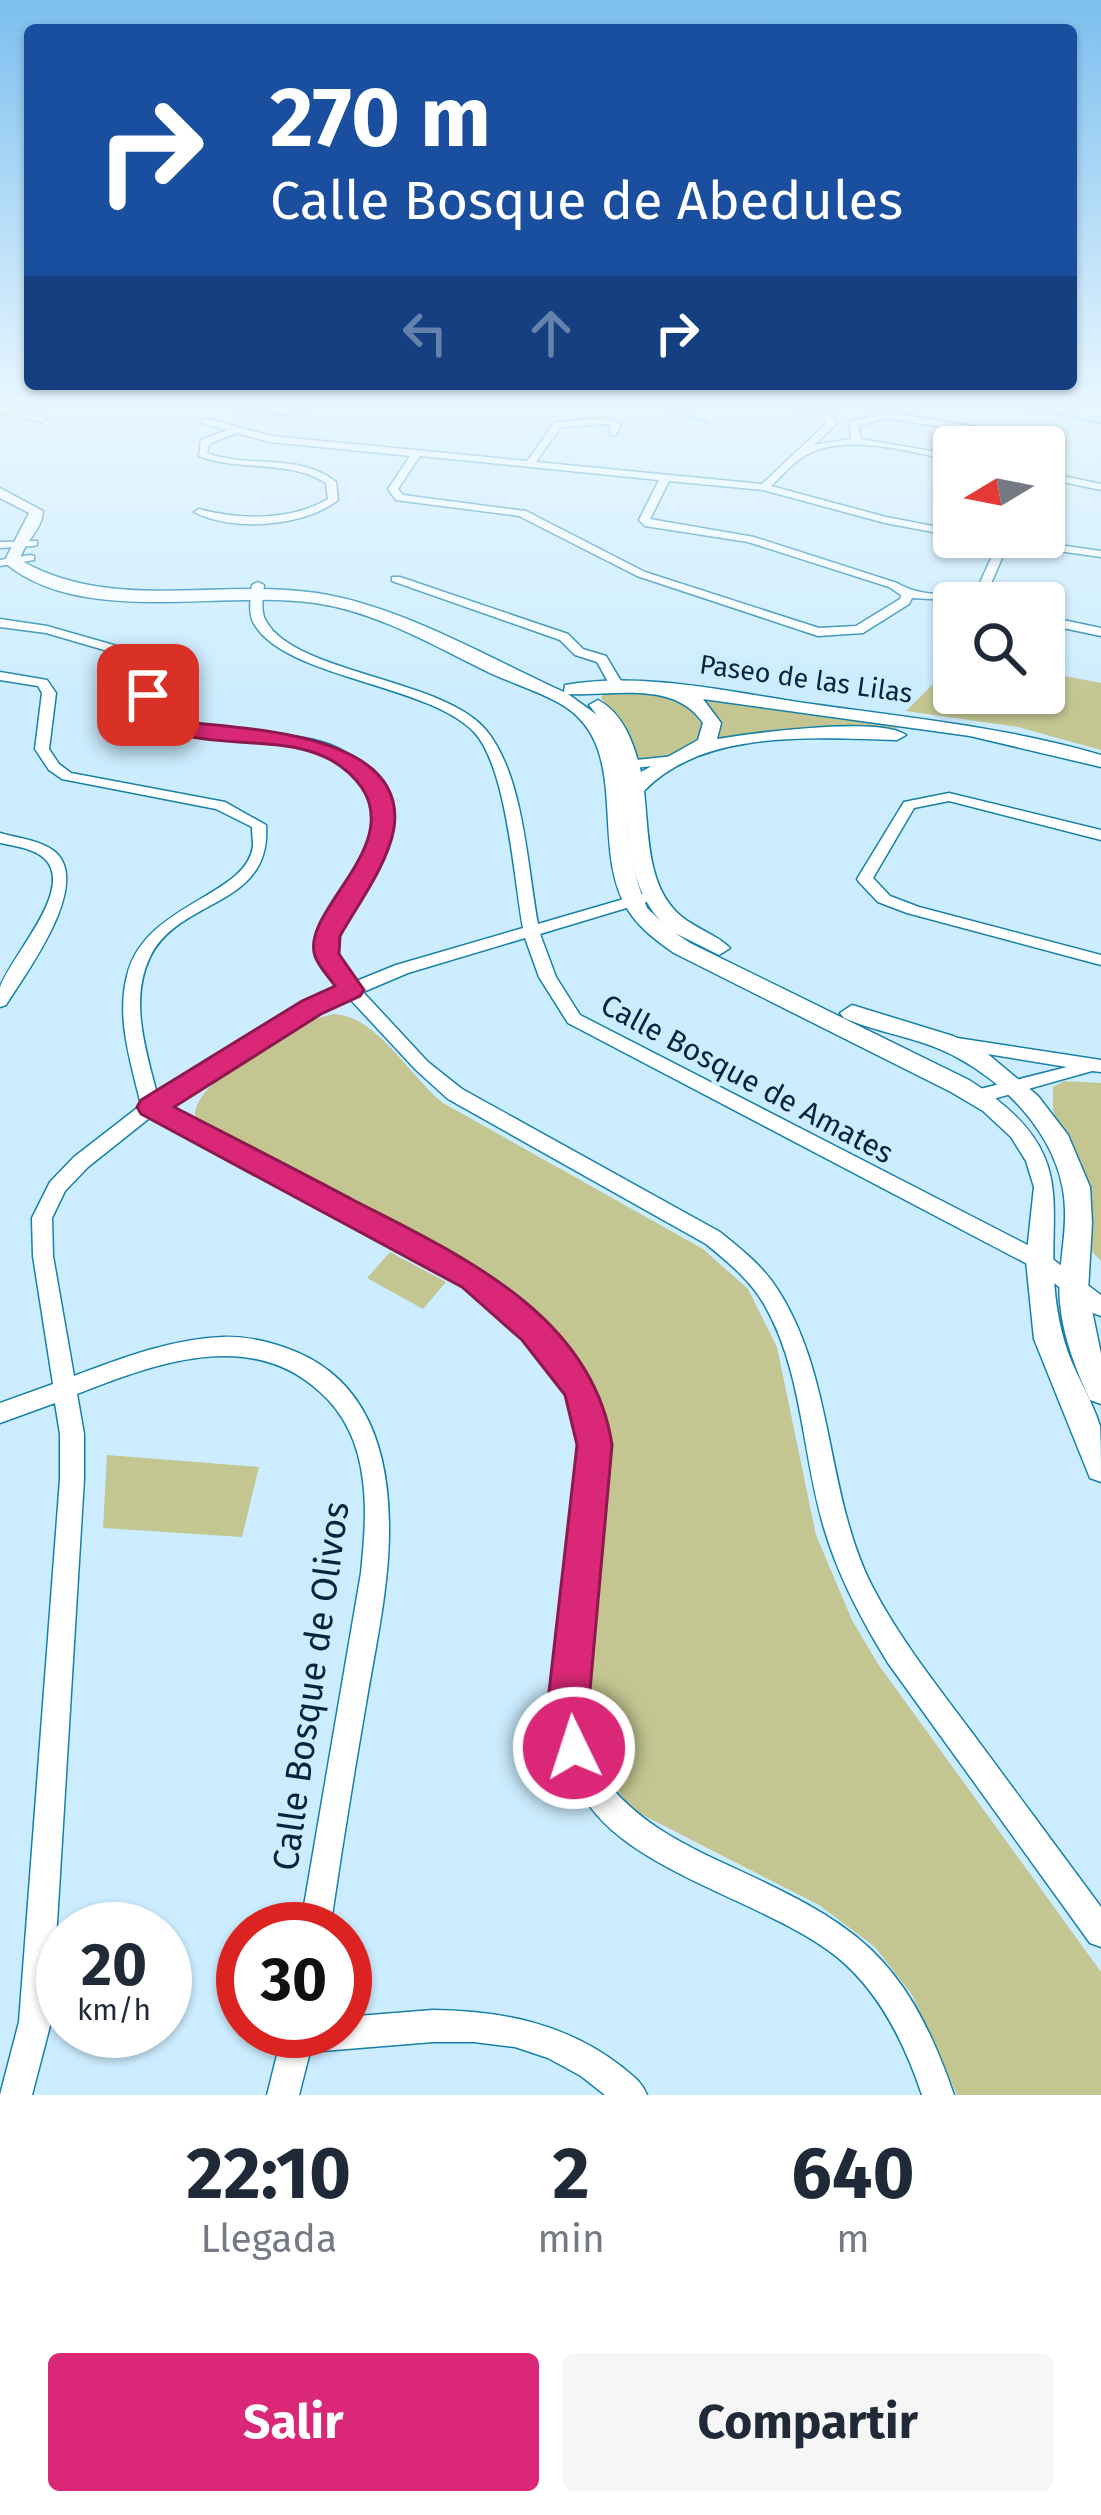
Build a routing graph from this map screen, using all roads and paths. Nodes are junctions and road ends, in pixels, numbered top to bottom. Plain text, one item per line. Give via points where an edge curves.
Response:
1 (15, 500) edge
2 (41, 500) edge
3 (333, 500) edge
4 (407, 500) edge
5 (654, 500) edge
6 (811, 500) edge
7 (199, 512) dead end
8 (933, 529) edge
9 (1065, 550) edge
10 (15, 552) edge
11 (1101, 554) edge
12 (397, 579) dead end
13 (258, 589) junction
14 (907, 594) junction
15 (933, 596) edge
16 (0, 623) edge
17 (1065, 624) edge
18 (1101, 632) edge
19 (0, 676) edge
20 (617, 686) junction
21 (659, 686) junction
22 (571, 689) junction
23 (684, 757) junction
24 (1101, 760) edge
25 (620, 766) junction
26 (1101, 776) edge
27 (633, 792) junction
28 (1101, 835) edge
29 (0, 838) edge
30 (642, 898) junction
31 (531, 931) junction
32 (1101, 960) edge
33 (351, 990) junction
34 (0, 1000) edge
35 (946, 1042) junction
36 (1036, 1056) junction
37 (985, 1064) junction
38 (1101, 1067) edge
39 (1012, 1085) junction
40 (970, 1091) junction
41 (152, 1107) junction
42 (1040, 1261) junction
43 (1073, 1284) junction
44 (1101, 1307) edge
45 (1101, 1389) edge
46 (63, 1393) junction
47 (0, 1413) edge
48 (1101, 1468) edge
49 (319, 1902) edge
50 (1101, 1932) edge
51 (372, 2030) edge
52 (293, 2058) edge
53 (13, 2095) edge
54 (283, 2095) edge
55 (631, 2095) edge
56 (938, 2095) edge

1 - 10 street via 36,511
2 - 10 street via 52,508 49,526
3 - 7 street via 316,510 254,518
4 - 14 street via 522,513 641,574 818,632 859,630
5 - 14 street via 649,524 750,539
6 - 8 street
9 - 11 street
10 - 13 street via 46,581 102,591
12 - 20 street via 564,637 602,659
13 - 22 street via 328,592 383,607
13 - 25 street via 373,613 559,696 598,725
13 - 31 street, Calle Bosque de Amates via 256,614 271,635 454,710 491,742
14 - 15 street
16 - 33 street via 148,659 148,707 159,719 313,743 368,781 384,821 379,842 326,954
17 - 18 street
19 - 41 street via 42,683 49,693 40,751 67,776 220,805 259,825 264,844 256,865 143,951 132,1006
20 - 21 street, Paseo de las Lilas
20 - 22 street, Paseo de las Lilas
21 - 23 street via 710,717 711,736
21 - 24 street, Paseo de las Lilas via 1015,736
22 - 25 street via 615,722 627,747
23 - 25 street, Paseo de las Lilas
23 - 26 street, Paseo de las Lilas via 792,733 917,736 1011,750
23 - 27 street, Paseo de las Lilas via 650,772
25 - 27 street
25 - 30 street
27 - 30 street
28 - 32 street via 949,797 928,800 909,805 865,879 913,910
29 - 34 street via 43,850 63,875
30 - 31 street
30 - 35 street via 697,938 872,1023
30 - 40 street via 682,948
31 - 33 street
31 - 42 street, Calle Bosque de Amates via 574,1019
33 - 41 street
33 - 50 street via 455,1094 713,1238 764,1283 796,1344 836,1532 872,1613
35 - 36 street
35 - 37 street
36 - 37 street
36 - 38 street
37 - 39 street
37 - 40 street
38 - 39 street
39 - 40 street
39 - 43 street via 1048,1126 1073,1174
40 - 42 street via 1020,1130 1039,1160 1048,1201
41 - 46 street via 81,1162 42,1218
41 - 56 street via 473,1278 552,1352 584,1398 593,1429 568,1701 583,1770 624,1825 848,1946 897,2005
42 - 43 street, Calle Bosque de Amates
42 - 48 street via 1049,1339
43 - 44 street, Calle Bosque de Amates
43 - 45 street via 1081,1340
46 - 47 street, Calle Bosque de Olivos
46 - 49 street, Calle Bosque de Olivos via 184,1352 228,1346 291,1357 334,1385 362,1427 377,1490 374,1569
46 - 53 street via 72,1479 36,1998
51 - 55 street via 506,2027 571,2049
52 - 54 street

